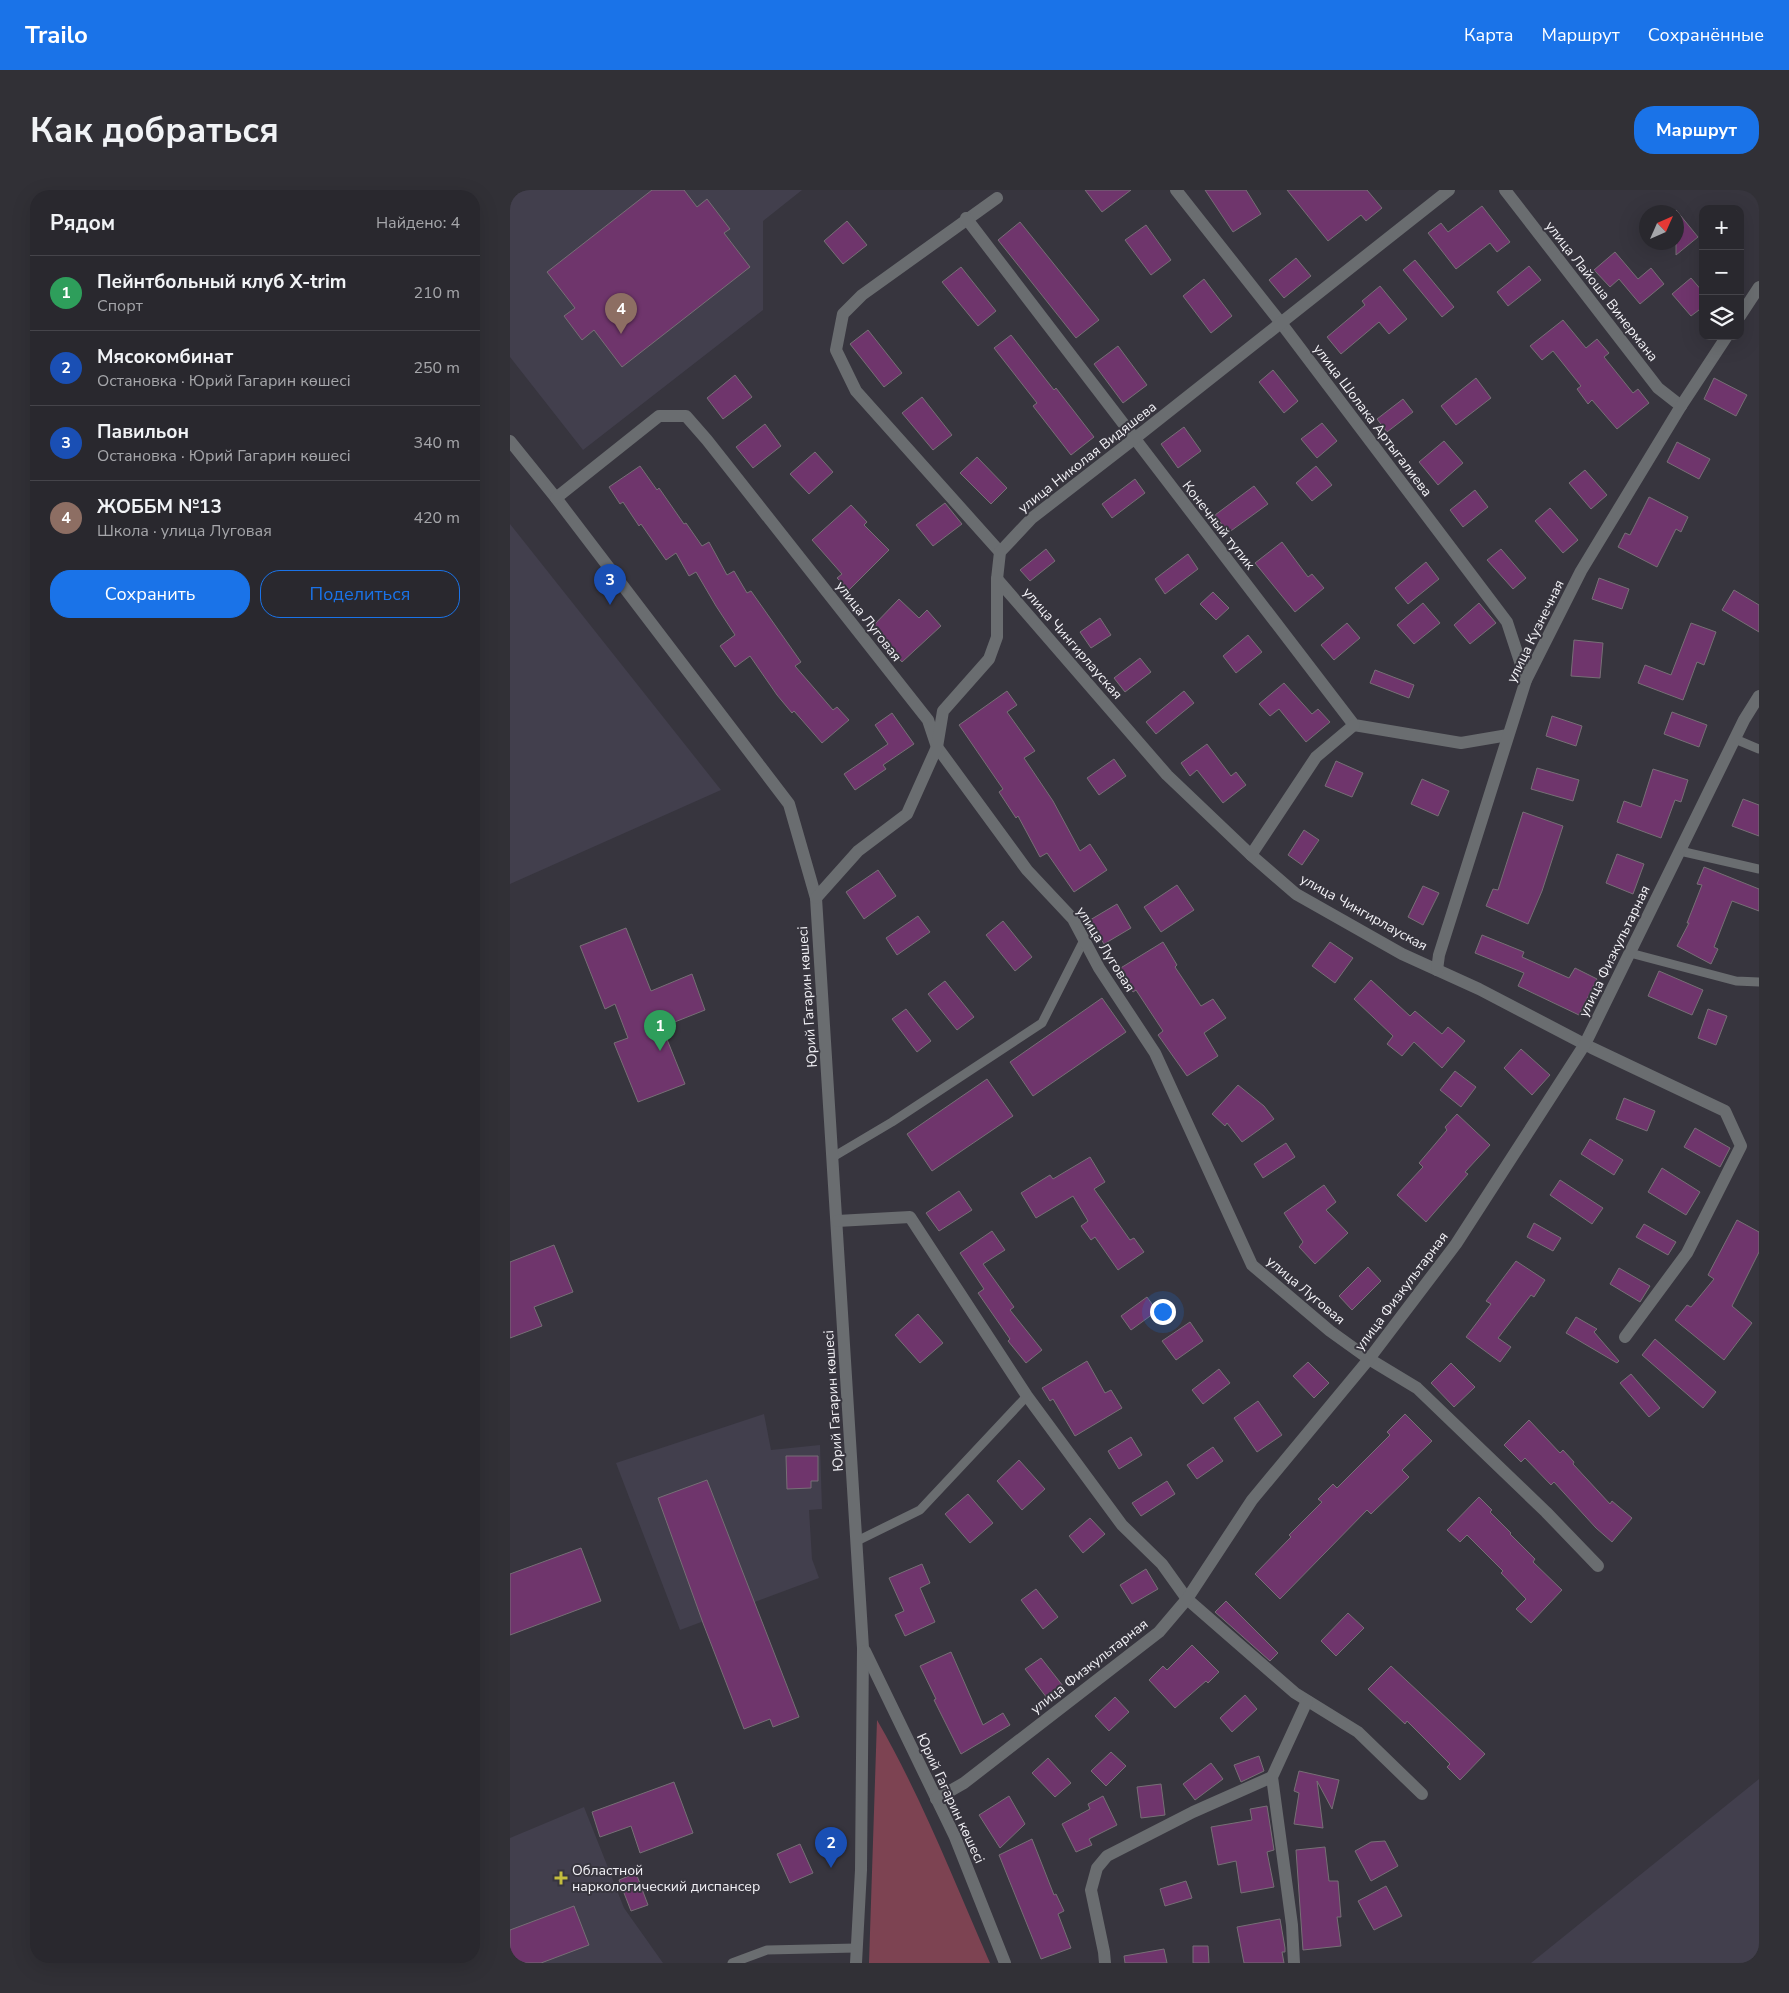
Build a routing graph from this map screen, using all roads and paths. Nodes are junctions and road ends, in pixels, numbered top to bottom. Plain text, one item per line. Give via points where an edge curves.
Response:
1 (1176, 190) edge
2 (1449, 190) edge
3 (1505, 190) edge
4 (997, 198) dead end
5 (966, 218) junction
6 (1759, 287) edge
7 (1744, 310) edge
8 (1281, 323) junction
9 (1724, 340) edge
10 (1681, 406) junction
11 (1134, 439) junction
12 (510, 440) edge
13 (556, 498) junction
14 (1000, 552) junction
15 (997, 580) junction
16 (1526, 680) junction
17 (1759, 696) edge
18 (1354, 725) junction
19 (1508, 735) junction
20 (1735, 739) junction
21 (937, 747) junction
22 (1759, 749) edge
23 (1680, 851) junction
24 (1251, 855) junction
25 (1759, 869) edge
26 (816, 898) junction
27 (1084, 940) junction
28 (1630, 953) junction
29 (1437, 970) junction
30 (1759, 982) edge
31 (1585, 1044) junction
32 (833, 1157) junction
33 (836, 1221) junction
34 (1625, 1337) dead end
35 (1370, 1360) junction
36 (1027, 1396) junction
37 (857, 1542) junction
38 (1598, 1566) dead end
39 (1187, 1599) junction
40 (864, 1648) junction
41 (1307, 1701) junction
42 (1272, 1777) junction
43 (1422, 1794) dead end
44 (936, 1799) junction
45 (856, 1948) junction
46 (732, 1963) edge
47 (856, 1963) edge
48 (1005, 1963) edge
49 (1105, 1963) edge
50 (1294, 1963) edge

1 - 8 street, улица Шолака Артыгалиева
2 - 8 street, улица Николая Видяшева
3 - 10 street, улица Лайоша Винермана via 1658,388
4 - 5 street
5 - 11 street, Конечный тупик
5 - 14 street via 862,295 844,314 836,350 856,391
6 - 7 street
8 - 11 street, улица Николая Видяшева
8 - 16 street, улица Шолака Артыгалиева via 1507,622
9 - 10 street, улица Кузнечная
10 - 16 street, улица Кузнечная via 1581,571
11 - 14 street, улица Николая Видяшева via 1032,518
11 - 18 street, Конечный тупик
12 - 13 street, Юрий Гагарин көшесі
13 - 21 street, улица Луговая via 659,416 686,416 928,720
13 - 26 street, Юрий Гагарин көшесі via 789,804
14 - 15 street
15 - 21 street via 997,637 992,651 989,659 942,711
15 - 24 street, улица Чингирлауская via 1167,775
16 - 19 street, улица Кузнечная
17 - 20 street, улица Физкультарная
18 - 19 street via 1461,743
18 - 24 street via 1316,757
19 - 29 street, улица Кузнечная via 1439,954
20 - 22 lane
20 - 23 street, улица Физкультарная
21 - 26 street via 907,814 858,851
21 - 27 street, улица Луговая via 1027,870 1073,919
23 - 25 lane
23 - 28 street, улица Физкультарная
24 - 29 street, улица Чингирлауская via 1296,894 1402,954
26 - 32 street, Юрий Гагарин көшесі
27 - 32 lane via 1042,1023
27 - 35 street, улица Луговая via 1155,1053 1252,1265
28 - 30 lane via 1736,981
28 - 31 street, улица Физкультарная
29 - 31 street, улица Чингирлауская
31 - 34 street, улица Чингирлауская via 1725,1111 1741,1146 1687,1252
31 - 35 street, улица Физкультарная via 1456,1244
32 - 33 street, Юрий Гагарин көшесі
33 - 36 street via 910,1216
33 - 37 street, Юрий Гагарин көшесі
35 - 38 street, улица Луговая via 1417,1388
35 - 39 street, улица Физкультарная via 1252,1500
36 - 37 lane via 920,1510
36 - 39 street via 1122,1525 1162,1564
37 - 40 street, Юрий Гагарин көшесі
39 - 41 street
39 - 44 street, улица Физкультарная via 1159,1632 964,1783
40 - 44 street, Юрий Гагарин көшесі
40 - 45 street, Юрий Гагарин көшесі via 861,1870
41 - 42 street
41 - 43 street via 1358,1732
42 - 49 street via 1106,1856 1097,1868 1091,1890
42 - 50 street
44 - 48 street, Юрий Гагарин көшесі via 955,1837
45 - 46 lane via 767,1950
45 - 47 street, Юрий Гагарин көшесі

